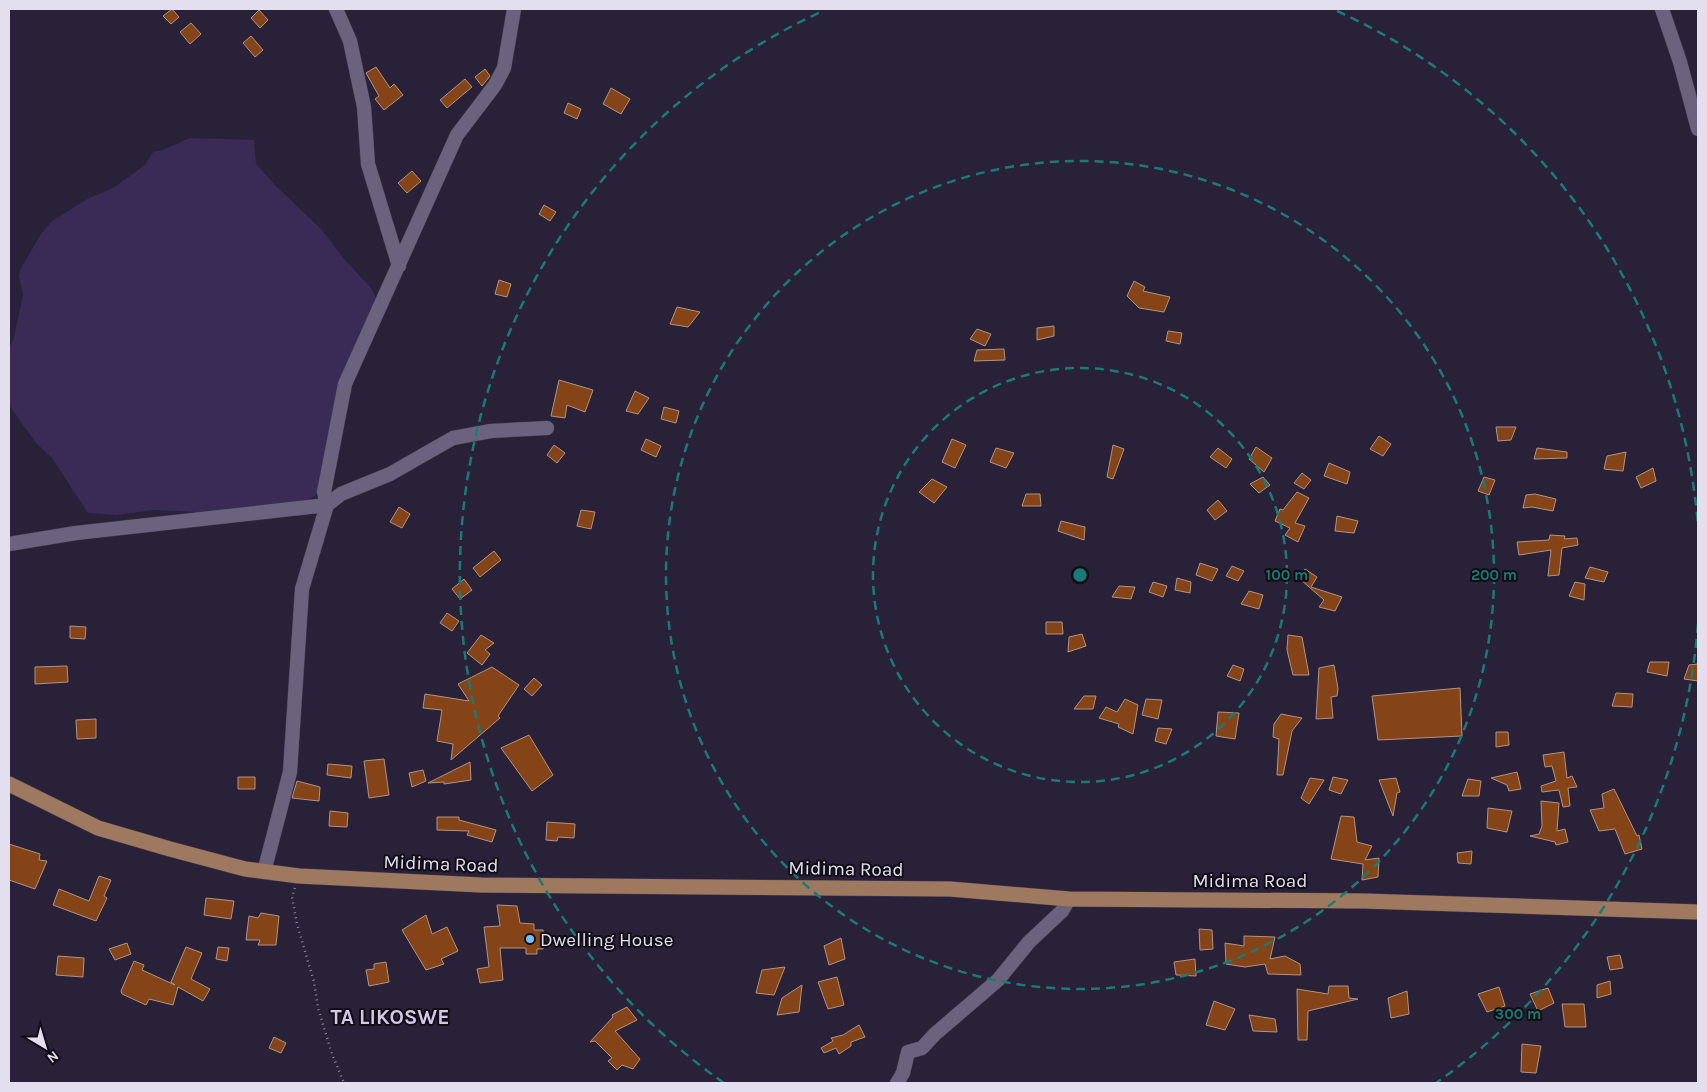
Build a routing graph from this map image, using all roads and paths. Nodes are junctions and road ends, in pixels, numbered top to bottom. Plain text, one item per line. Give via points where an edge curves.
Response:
1 (336, 9) edge
2 (514, 9) edge
3 (1662, 9) edge
4 (1698, 129) edge
5 (398, 266) junction
6 (547, 428) dead end
7 (327, 505) junction
8 (9, 544) edge
9 (9, 784) edge
10 (264, 872) junction
11 (299, 876) junction
12 (1069, 899) junction
13 (1698, 912) edge
14 (344, 1083) edge
15 (897, 1083) edge

1 - 5 street via 350,41 364,107 368,164
2 - 5 street via 504,68 495,85 457,134
3 - 4 street
5 - 7 street via 345,384 324,492
6 - 7 street via 491,430 453,438 390,474 341,494
7 - 8 street via 76,533
7 - 10 street via 302,589 290,772
9 - 10 main road, Midima Road via 98,828
10 - 11 main road, Midima Road
11 - 12 main road, Midima Road via 481,885 950,890
11 - 14 path via 292,898 297,924 318,1008
12 - 13 main road, Midima Road via 1364,901
12 - 15 street via 1062,911 1029,942 998,980 922,1048 908,1052 904,1073

